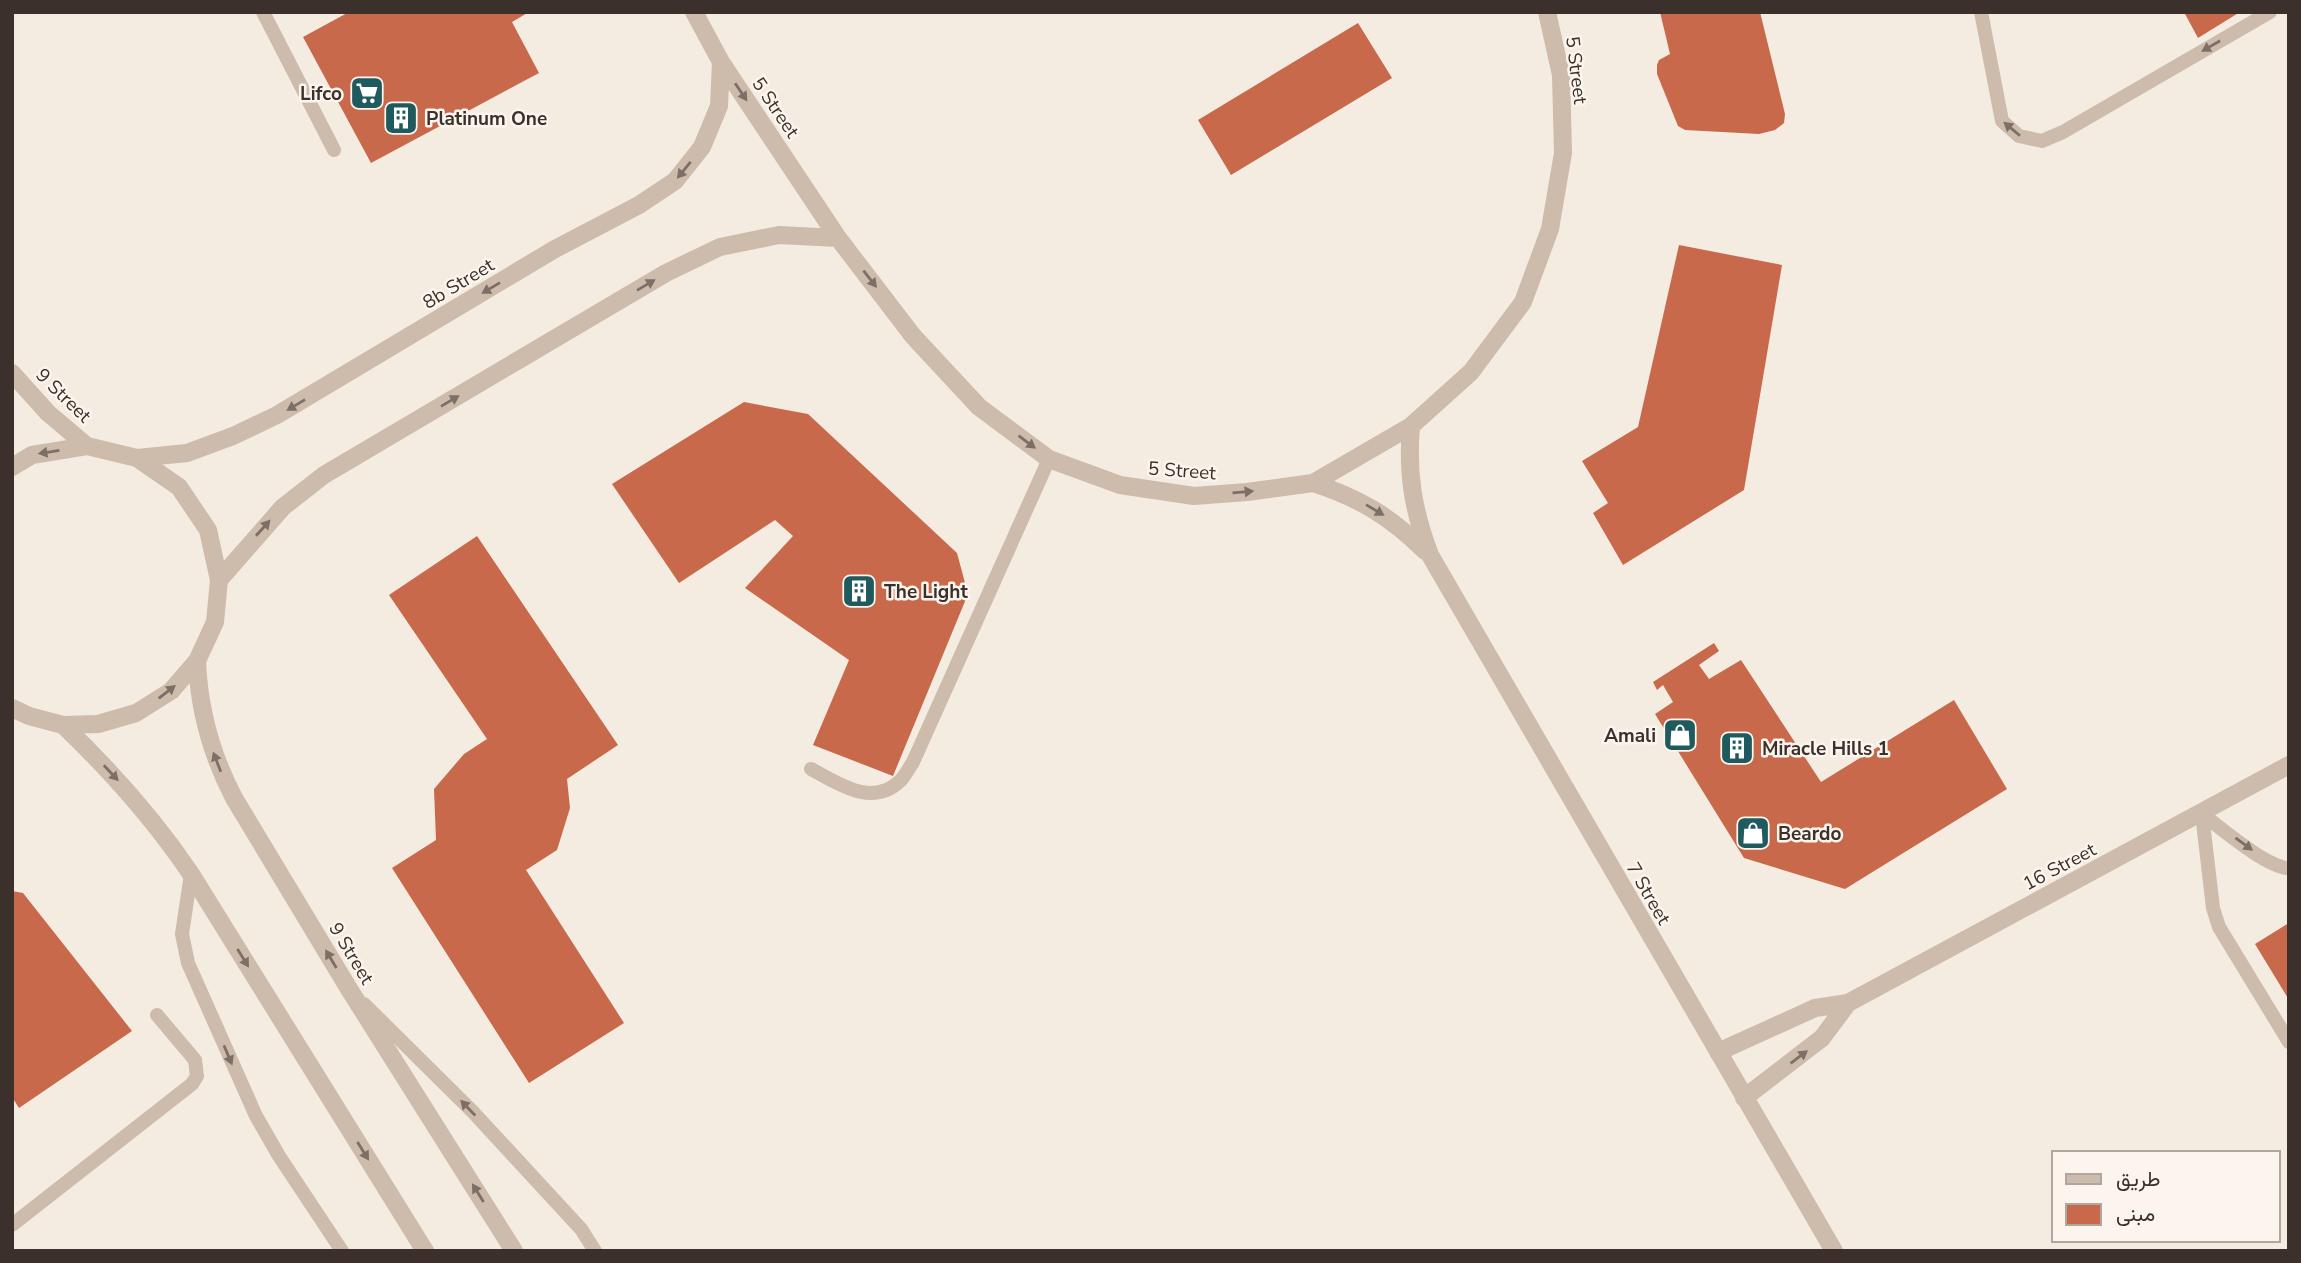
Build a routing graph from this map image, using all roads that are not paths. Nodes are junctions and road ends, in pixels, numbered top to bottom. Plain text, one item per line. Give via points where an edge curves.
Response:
1 (263, 12) edge
2 (694, 12) edge
3 (1547, 12) edge
4 (1980, 12) edge
5 (2270, 12) edge
6 (721, 62) junction
7 (334, 150) dead end
8 (838, 237) junction
9 (12, 373) edge
10 (1410, 426) junction
11 (87, 446) junction
12 (137, 458) junction
13 (1049, 459) junction
14 (12, 467) edge
15 (1313, 483) junction
16 (1430, 555) junction
17 (219, 580) junction
18 (197, 661) junction
19 (12, 708) edge
20 (63, 725) junction
21 (2289, 765) edge
22 (811, 769) dead end
23 (2202, 814) junction
24 (2289, 868) edge
25 (191, 874) junction
26 (349, 989) junction
27 (1849, 1003) junction
28 (158, 1015) dead end
29 (2289, 1042) edge
30 (1718, 1052) junction
31 (1744, 1098) junction
32 (12, 1225) edge
33 (342, 1251) edge
34 (425, 1251) edge
35 (514, 1251) edge
36 (595, 1251) edge
37 (1834, 1251) edge

1 - 7 lane
2 - 6 street, 5 Street
3 - 10 street, 5 Street via 1561,75 1563,153 1550,229 1523,302 1471,372
5 -> 4 lane via 2042,141 2019,136 2001,121
6 -> 8 street, 5 Street
6 -> 12 street, 8b Street via 719,106 702,147 675,181 277,415 187,453
8 -> 13 street, 5 Street via 914,336 979,407
17 -> 8 street via 283,507 324,475 666,272 720,247 779,235
9 - 11 street, 9 Street via 48,413
10 - 15 street, 5 Street
10 - 16 street, 7 Street via 1412,492
11 - 12 street
11 -> 14 street via 32,455
12 - 17 street via 180,487 208,530
13 -> 15 street, 5 Street via 1120,485 1194,496
13 - 22 lane via 900,782 878,793 855,792
15 -> 16 street, 7 Street via 1377,510
16 - 30 street, 7 Street
17 - 18 street via 215,622
20 -> 18 street via 98,724 136,713 171,691
26 -> 18 street, 9 Street via 220,772 203,718
19 - 20 street
20 -> 25 street via 144,810
21 - 23 street, 16 Street
23 -> 24 lane via 2264,859
23 - 27 street, 16 Street
23 - 29 lane via 2219,927
25 -> 33 lane via 182,934 188,963 256,1116
25 -> 34 street
35 -> 26 street, 9 Street
36 -> 26 lane via 581,1229 481,1122
27 - 30 street, 16 Street via 1815,1007
31 -> 27 street, 16 Street via 1822,1038
28 - 32 lane via 195,1060 197,1076 192,1084
30 - 31 street, 7 Street
31 - 37 street, 7 Street

